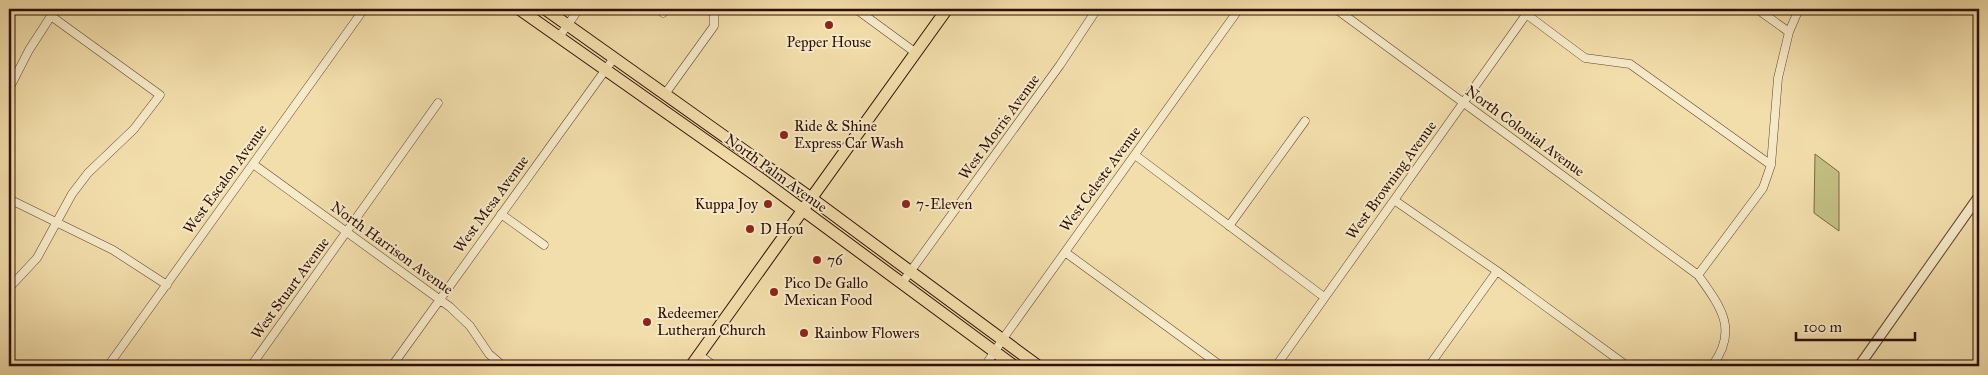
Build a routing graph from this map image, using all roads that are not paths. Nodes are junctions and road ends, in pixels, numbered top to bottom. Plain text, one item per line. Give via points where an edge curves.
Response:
1 (364, 9) edge
2 (519, 9) edge
3 (545, 9) edge
4 (579, 9) edge
5 (709, 9) edge
6 (856, 9) edge
7 (947, 9) edge
8 (1097, 9) edge
9 (1239, 9) edge
10 (1336, 9) edge
11 (1757, 9) edge
12 (1799, 9) edge
13 (1528, 12) edge
14 (567, 25) junction
15 (1789, 32) junction
16 (559, 37) junction
17 (916, 52) junction
18 (614, 58) junction
19 (605, 71) junction
20 (9, 89) edge
21 (665, 94) junction
22 (649, 101) junction
23 (438, 103) dead end
24 (1463, 103) junction
25 (1305, 121) dead end
26 (724, 136) junction
27 (1135, 155) junction
28 (253, 164) junction
29 (1771, 165) junction
30 (1979, 196) edge
31 (811, 198) junction
32 (9, 199) edge
33 (1394, 200) junction
34 (802, 210) junction
35 (501, 214) junction
36 (56, 223) junction
37 (1230, 226) junction
38 (347, 232) junction
39 (544, 245) dead end
40 (1065, 252) junction
41 (1497, 271) junction
42 (910, 272) junction
43 (1698, 275) junction
44 (167, 284) junction
45 (902, 284) junction
46 (9, 288) edge
47 (1324, 297) junction
48 (440, 300) junction
49 (1002, 340) junction
50 (995, 352) junction
51 (699, 355) junction
52 (108, 366) edge
53 (251, 366) edge
54 (392, 366) edge
55 (503, 366) edge
56 (691, 366) edge
57 (714, 366) edge
58 (985, 366) edge
59 (1014, 366) edge
60 (1038, 366) edge
61 (1221, 366) edge
62 (1276, 366) edge
63 (1429, 366) edge
64 (1627, 366) edge
65 (1712, 366) edge
66 (1859, 366) edge

1 - 28 street, West Escalon Avenue
2 - 16 main road, North Palm Avenue
3 - 14 main road, North Palm Avenue
4 - 14 street
5 - 21 street via 714,14 714,26
6 - 17 street
7 - 17 main road
8 - 42 street, West Morris Avenue
9 - 27 street, West Celeste Avenue
10 - 24 street, North Colonial Avenue
11 - 15 street
12 - 15 street
13 - 24 street, West Browning Avenue
13 - 29 street via 1585,58 1630,64
14 - 16 street
14 - 18 main road, North Palm Avenue
15 - 29 street via 1778,78
16 - 19 main road, North Palm Avenue
17 - 31 main road
18 - 19 street, West Mesa Avenue
18 - 21 main road, North Palm Avenue
19 - 22 main road, North Palm Avenue
19 - 35 street, West Mesa Avenue
20 - 36 street via 51,16 160,95 134,129 88,173
21 - 26 main road, North Palm Avenue
22 - 26 main road via 678,113 715,138
22 - 34 main road, North Palm Avenue
23 - 38 street, West Stuart Avenue
24 - 33 street, West Browning Avenue
24 - 43 street, North Colonial Avenue
25 - 37 street
26 - 31 main road, North Palm Avenue
27 - 37 street
27 - 40 street, West Celeste Avenue
28 - 38 street, North Harrison Avenue
28 - 44 street, West Escalon Avenue
29 - 43 street via 1763,188
30 - 66 street
31 - 34 main road
31 - 42 main road, North Palm Avenue
32 - 36 street
33 - 41 street
33 - 47 street, West Browning Avenue
34 - 45 main road, North Palm Avenue
34 - 51 main road
35 - 39 street
35 - 48 street, West Mesa Avenue
36 - 44 street via 113,250
36 - 46 street via 37,258
37 - 47 street
38 - 48 street, North Harrison Avenue
38 - 53 street, West Stuart Avenue
40 - 49 street, West Celeste Avenue
40 - 61 street
41 - 63 street
41 - 64 street
42 - 45 street, West Morris Avenue
42 - 49 main road, North Palm Avenue
43 - 65 street, North Colonial Avenue via 1720,306 1726,330 1722,352
44 - 52 street, West Escalon Avenue
45 - 50 main road, North Palm Avenue
47 - 62 street, West Browning Avenue
48 - 54 street, West Mesa Avenue
48 - 55 street, North Harrison Avenue via 462,318 489,354
49 - 50 street, West Celeste Avenue
49 - 60 main road, North Palm Avenue
50 - 58 street, West Celeste Avenue
50 - 59 main road, North Palm Avenue
51 - 56 main road
51 - 57 street

